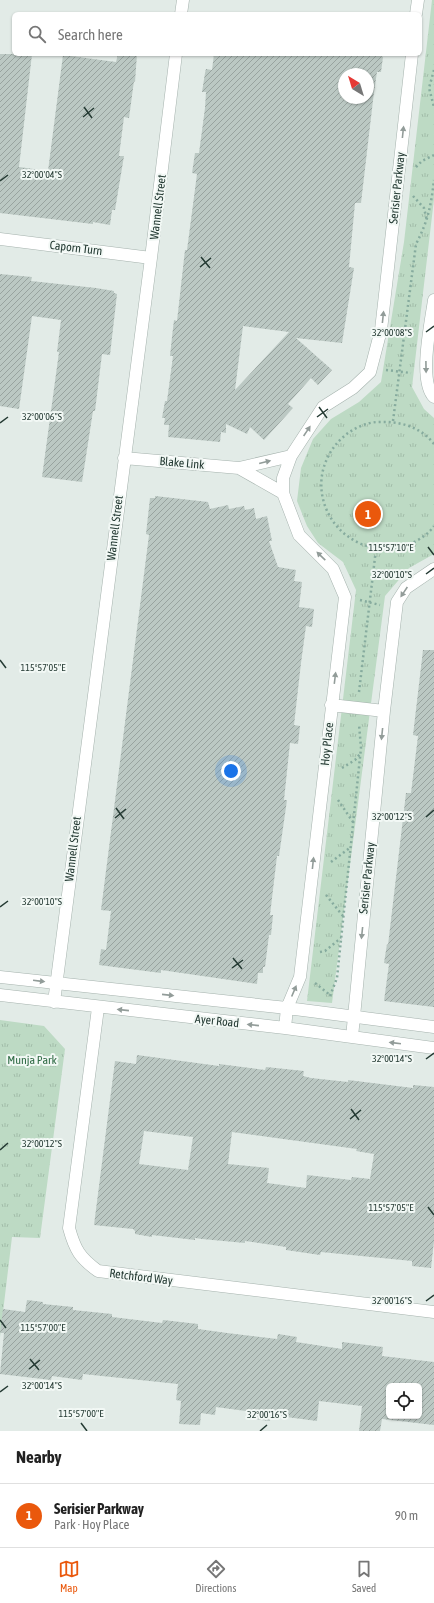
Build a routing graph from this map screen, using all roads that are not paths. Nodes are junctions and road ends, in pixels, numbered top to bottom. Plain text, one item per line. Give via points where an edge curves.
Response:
1 (183, 0) edge
2 (418, 0) edge
3 (181, 12) edge
4 (416, 12) edge
5 (176, 56) edge
6 (412, 56) edge
7 (0, 239) edge
8 (151, 258) junction
9 (434, 300) edge
10 (434, 397) edge
11 (291, 456) junction
12 (124, 458) junction
13 (239, 468) junction
14 (283, 478) joint
15 (283, 493) junction
16 (434, 569) edge
17 (331, 705) junction
18 (384, 711) junction
19 (0, 977) edge
20 (56, 983) junction
21 (0, 995) edge
22 (54, 1002) junction
23 (98, 1008) junction
24 (287, 1008) junction
25 (353, 1015) junction
26 (434, 1027) edge
27 (284, 1028) junction
28 (352, 1037) junction
29 (434, 1048) edge
30 (434, 1312) edge

1 - 3 street
2 - 4 street
5 - 8 street, Wannell Street
11 -> 6 street, Serisier Parkway via 323,406 353,388 370,372 381,330
7 - 8 street, Caporn Turn
8 - 12 street, Wannell Street
9 -> 10 street via 425,368
13 -> 11 street, Blake Link
11 - 14 street, Serisier Parkway
12 - 13 street, Blake Link
12 - 20 street, Wannell Street
13 - 15 street, Blake Link
14 - 15 street, Hoy Place
17 -> 15 street, Hoy Place via 346,597 333,569 299,535
16 -> 18 street, Serisier Parkway via 406,588 397,602
17 - 18 street
24 -> 17 street, Hoy Place via 300,977
18 -> 25 street, Serisier Parkway
19 -> 20 street, Ayer Road
20 - 22 street, Wannell Street
20 -> 24 street, Ayer Road
21 - 22 street, Ayer Road
22 - 23 street, Ayer Road
27 -> 23 street, Ayer Road
23 - 30 street, Retchford Way via 69,1228 79,1254 87,1263 98,1271
24 - 25 street, Ayer Road via 324,1014
24 - 27 street, Hoy Place
25 - 26 street, Ayer Road
25 - 28 street, Serisier Parkway
27 - 28 street, Ayer Road
29 -> 28 street, Ayer Road

